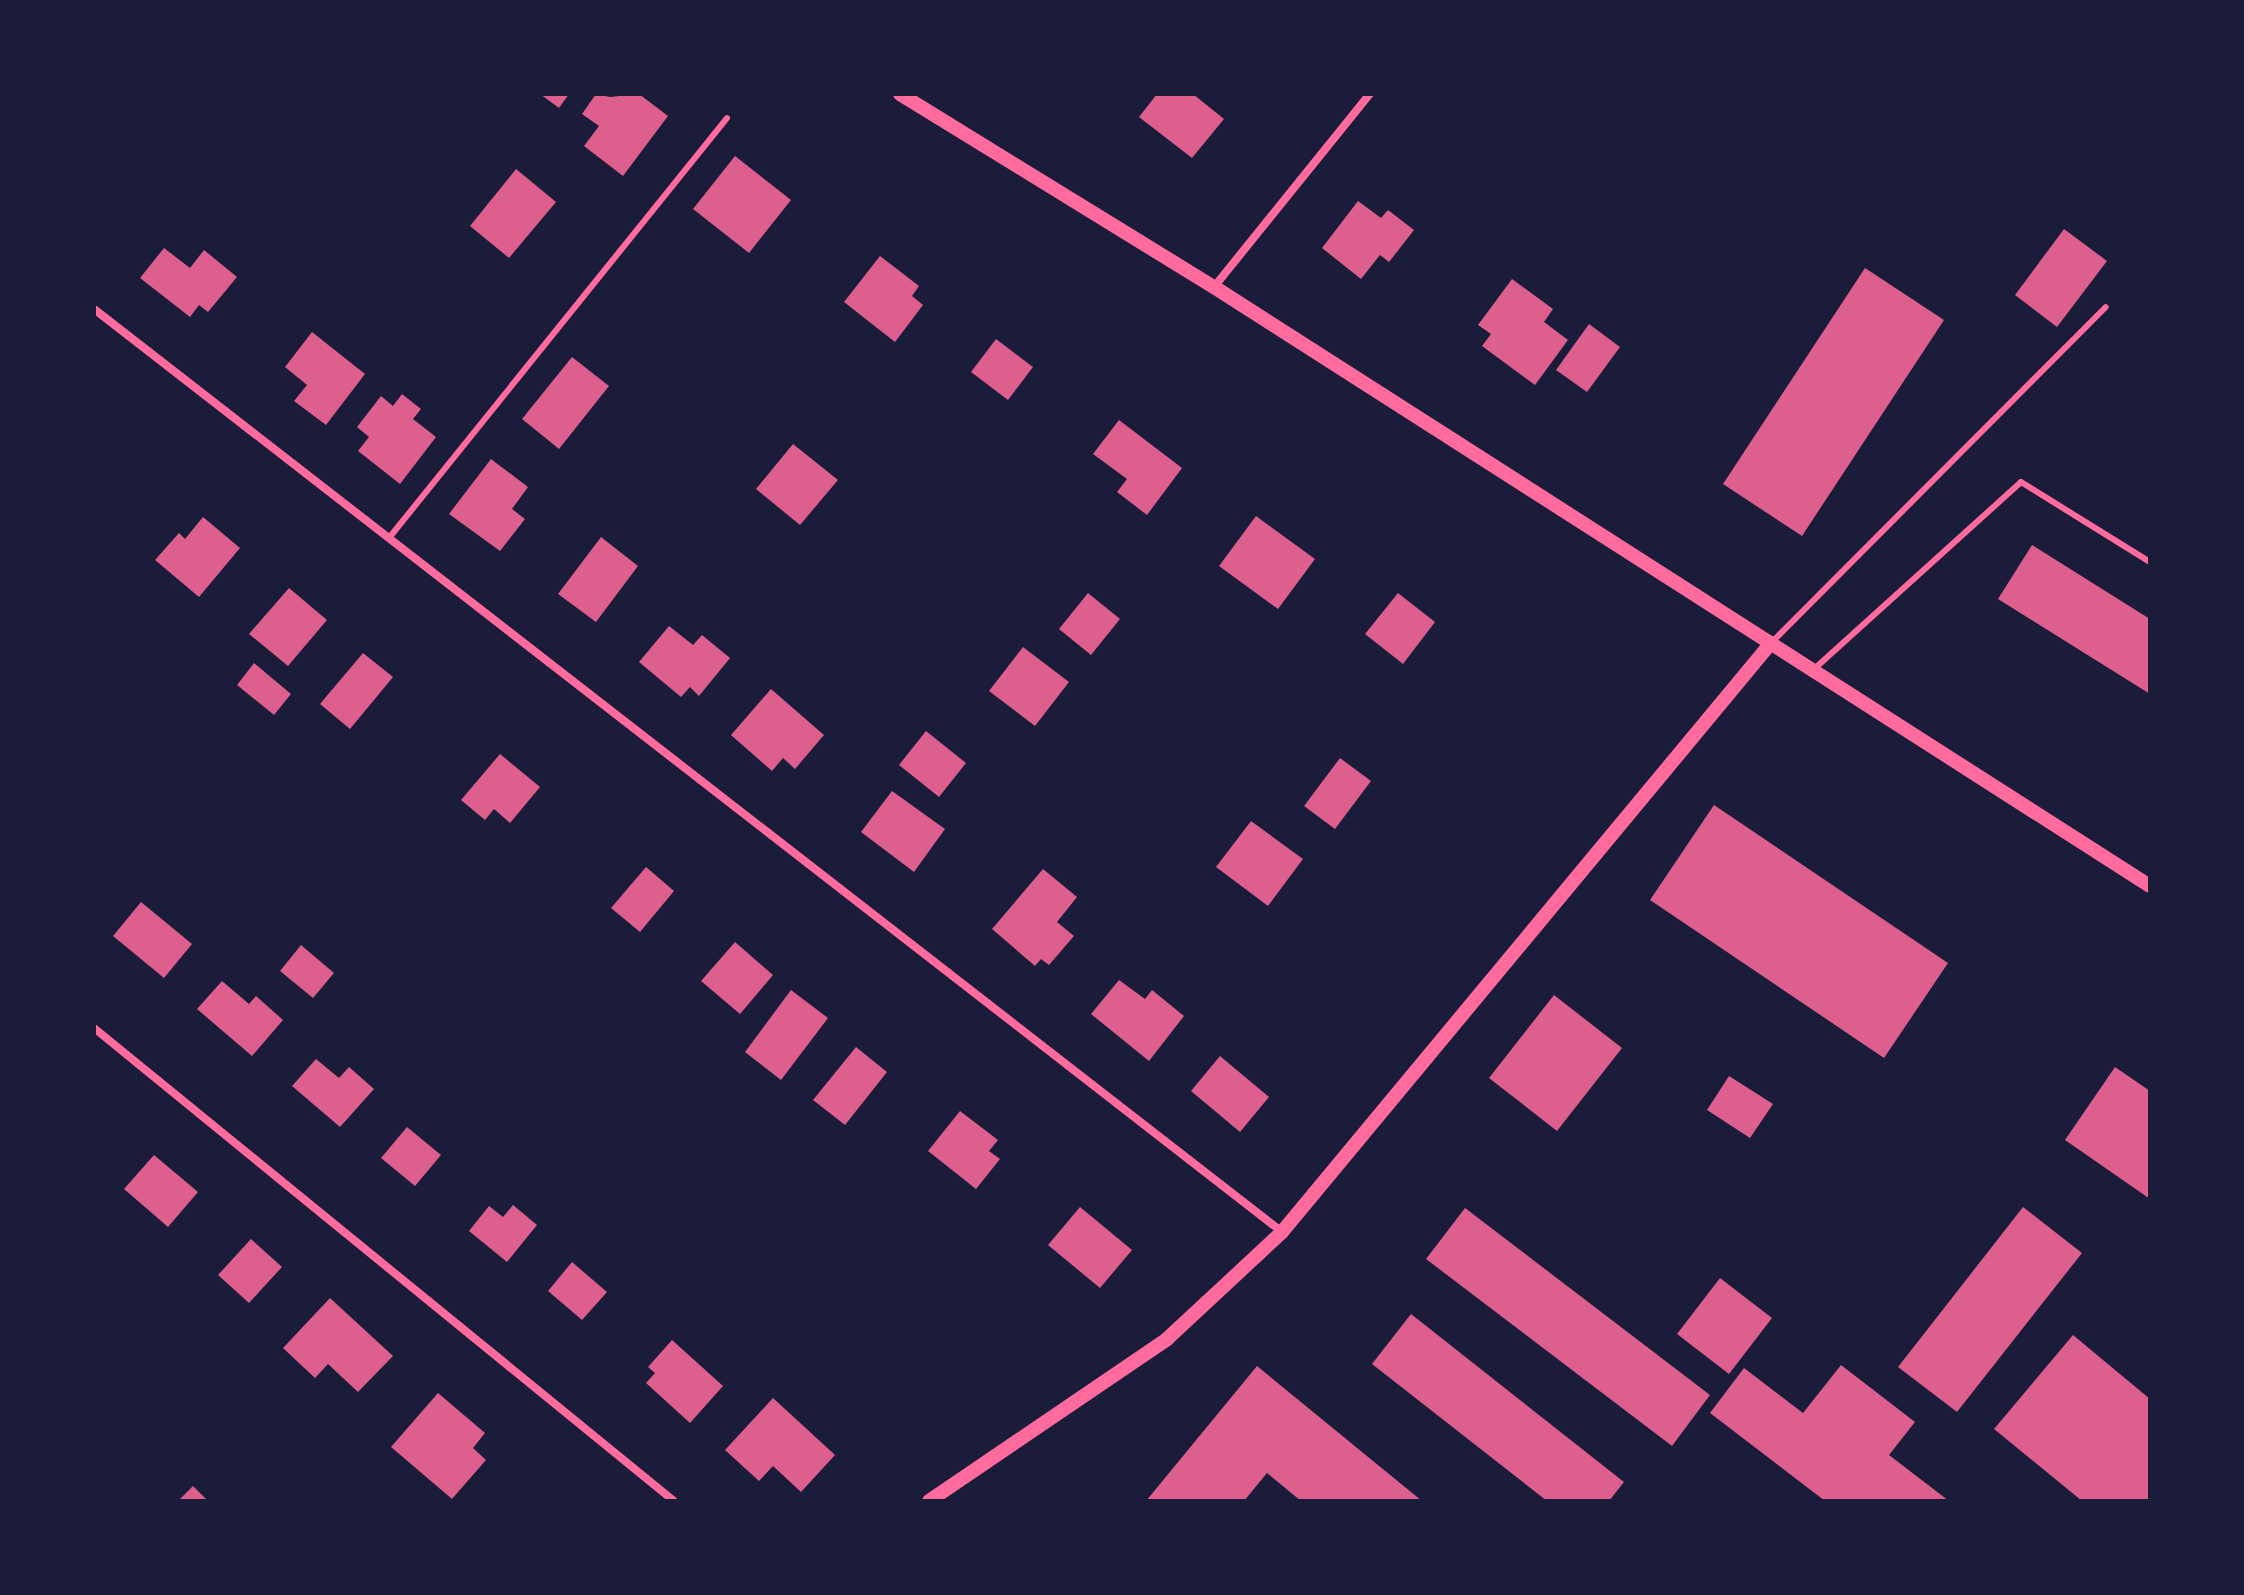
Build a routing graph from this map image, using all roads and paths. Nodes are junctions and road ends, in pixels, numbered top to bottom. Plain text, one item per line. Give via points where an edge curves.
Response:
1 (900, 94) edge
2 (1370, 94) edge
3 (727, 118) dead end
4 (1214, 287) junction
5 (2106, 307) dead end
6 (94, 309) edge
7 (389, 538) junction
8 (2150, 562) edge
9 (1771, 643) junction
10 (1813, 670) junction
11 (2150, 886) edge
12 (94, 1028) edge
13 (1282, 1232) junction
14 (674, 1501) edge
15 (929, 1501) edge

1 - 4 street
2 - 4 street
3 - 7 lane
4 - 9 street
5 - 9 lane
6 - 7 street
7 - 13 street
8 - 10 lane via 2021,482
9 - 10 street
9 - 13 street
10 - 11 street
12 - 14 street
13 - 15 street via 1167,1339

